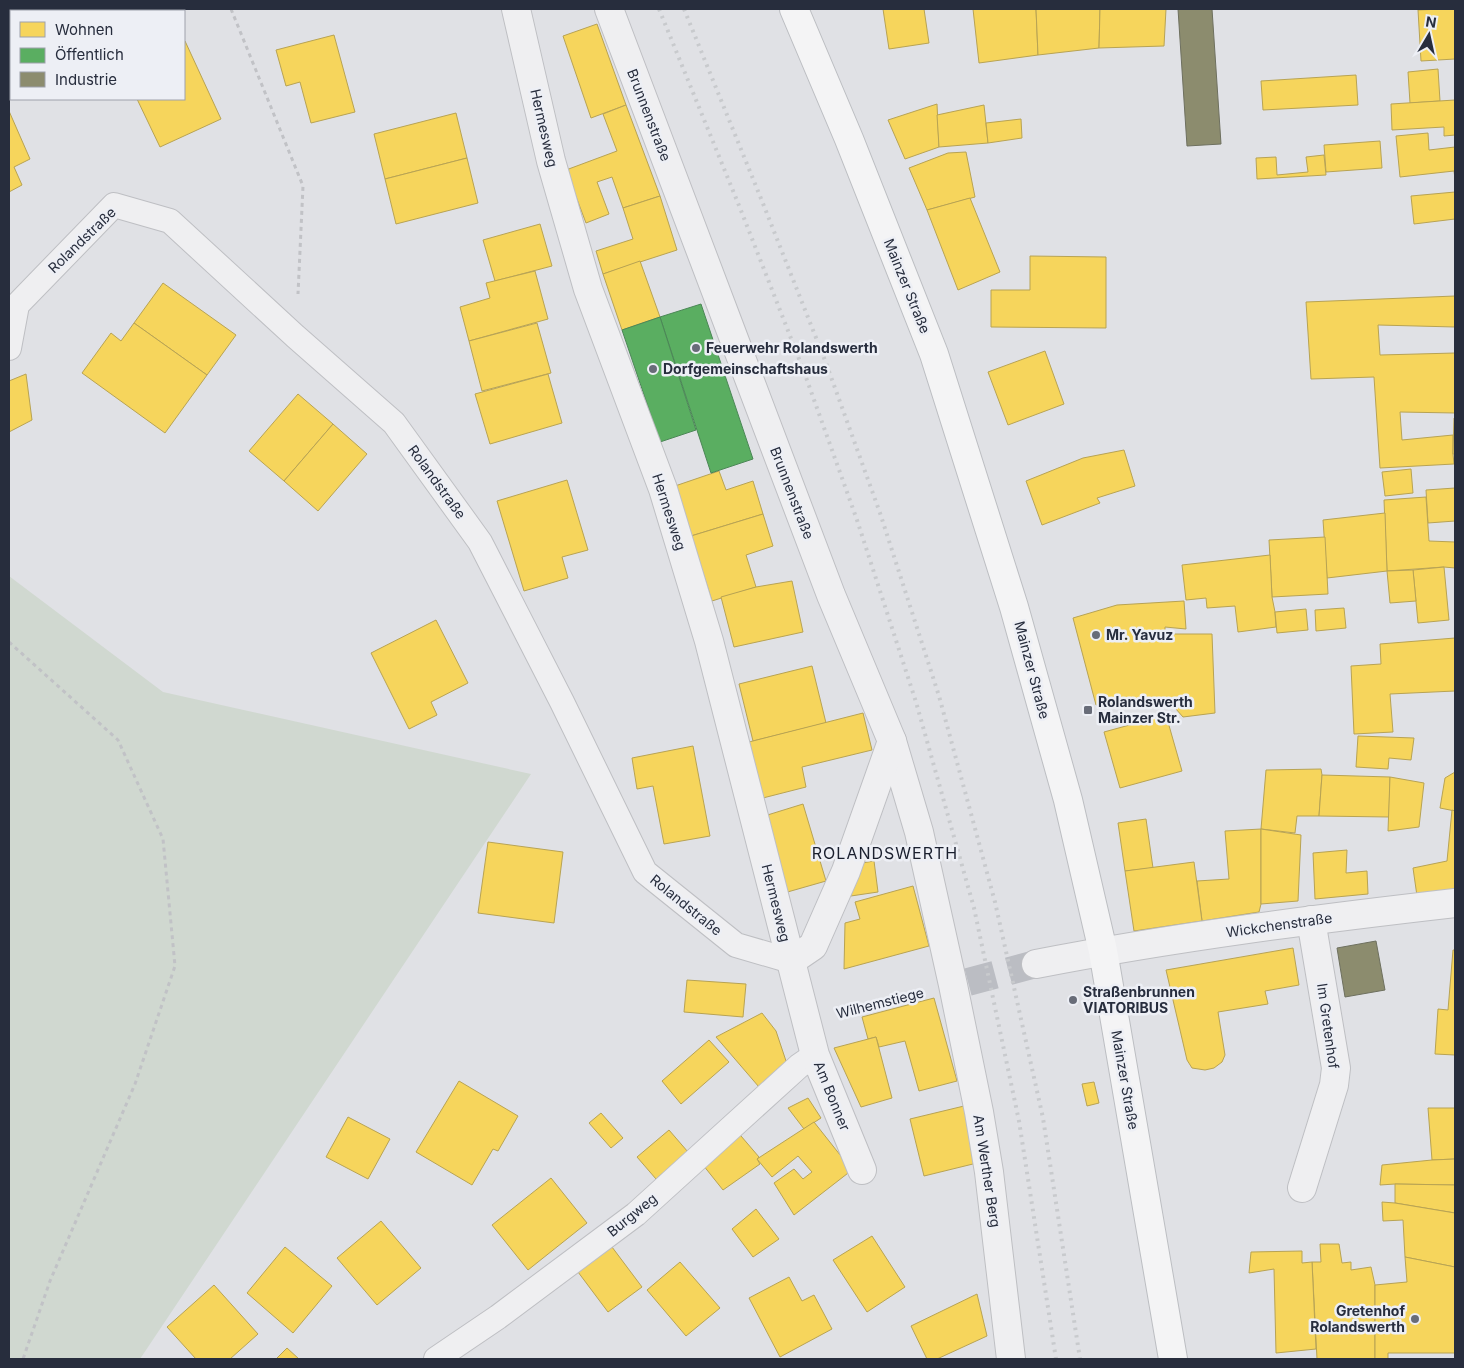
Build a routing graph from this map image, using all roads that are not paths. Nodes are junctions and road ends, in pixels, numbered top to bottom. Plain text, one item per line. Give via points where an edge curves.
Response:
1 (516, 9) edge
2 (609, 9) edge
3 (794, 9) edge
4 (9, 348) edge
5 (892, 741) junction
6 (1455, 903) edge
7 (1311, 920) junction
8 (1104, 951) junction
9 (791, 961) junction
10 (1036, 964) tunnel mouth
11 (960, 983) joint
12 (807, 1021) joint
13 (815, 1055) junction
14 (862, 1170) dead end
15 (1302, 1188) dead end
16 (436, 1359) edge
17 (1011, 1359) edge
18 (1173, 1359) edge

1 - 9 street, Hermesweg via 551,161 588,289 663,490 709,641
2 - 5 street, Brunnenstraße via 831,594
3 - 8 main road, Mainzer Straße via 934,354 1017,616 1068,800
4 - 9 lane, Rolandstraße via 17,305 114,205 170,221 394,423 480,542 646,872 736,945
5 - 9 street via 846,871 813,946
5 - 11 street, Brunnenstraße
6 - 7 street, Wickchenstraße
7 - 8 street, Wickchenstraße
7 - 15 street, Im Gretenhof via 1336,1068 1332,1093
8 - 10 street, Wickchenstraße
8 - 18 main road, Mainzer Straße
9 - 12 street, Hermesweg
11 - 17 street, Am Werther Berg via 989,1172
12 - 13 street, Am Bonner
13 - 14 street, Am Bonner
13 - 16 lane, Burgweg via 636,1214

